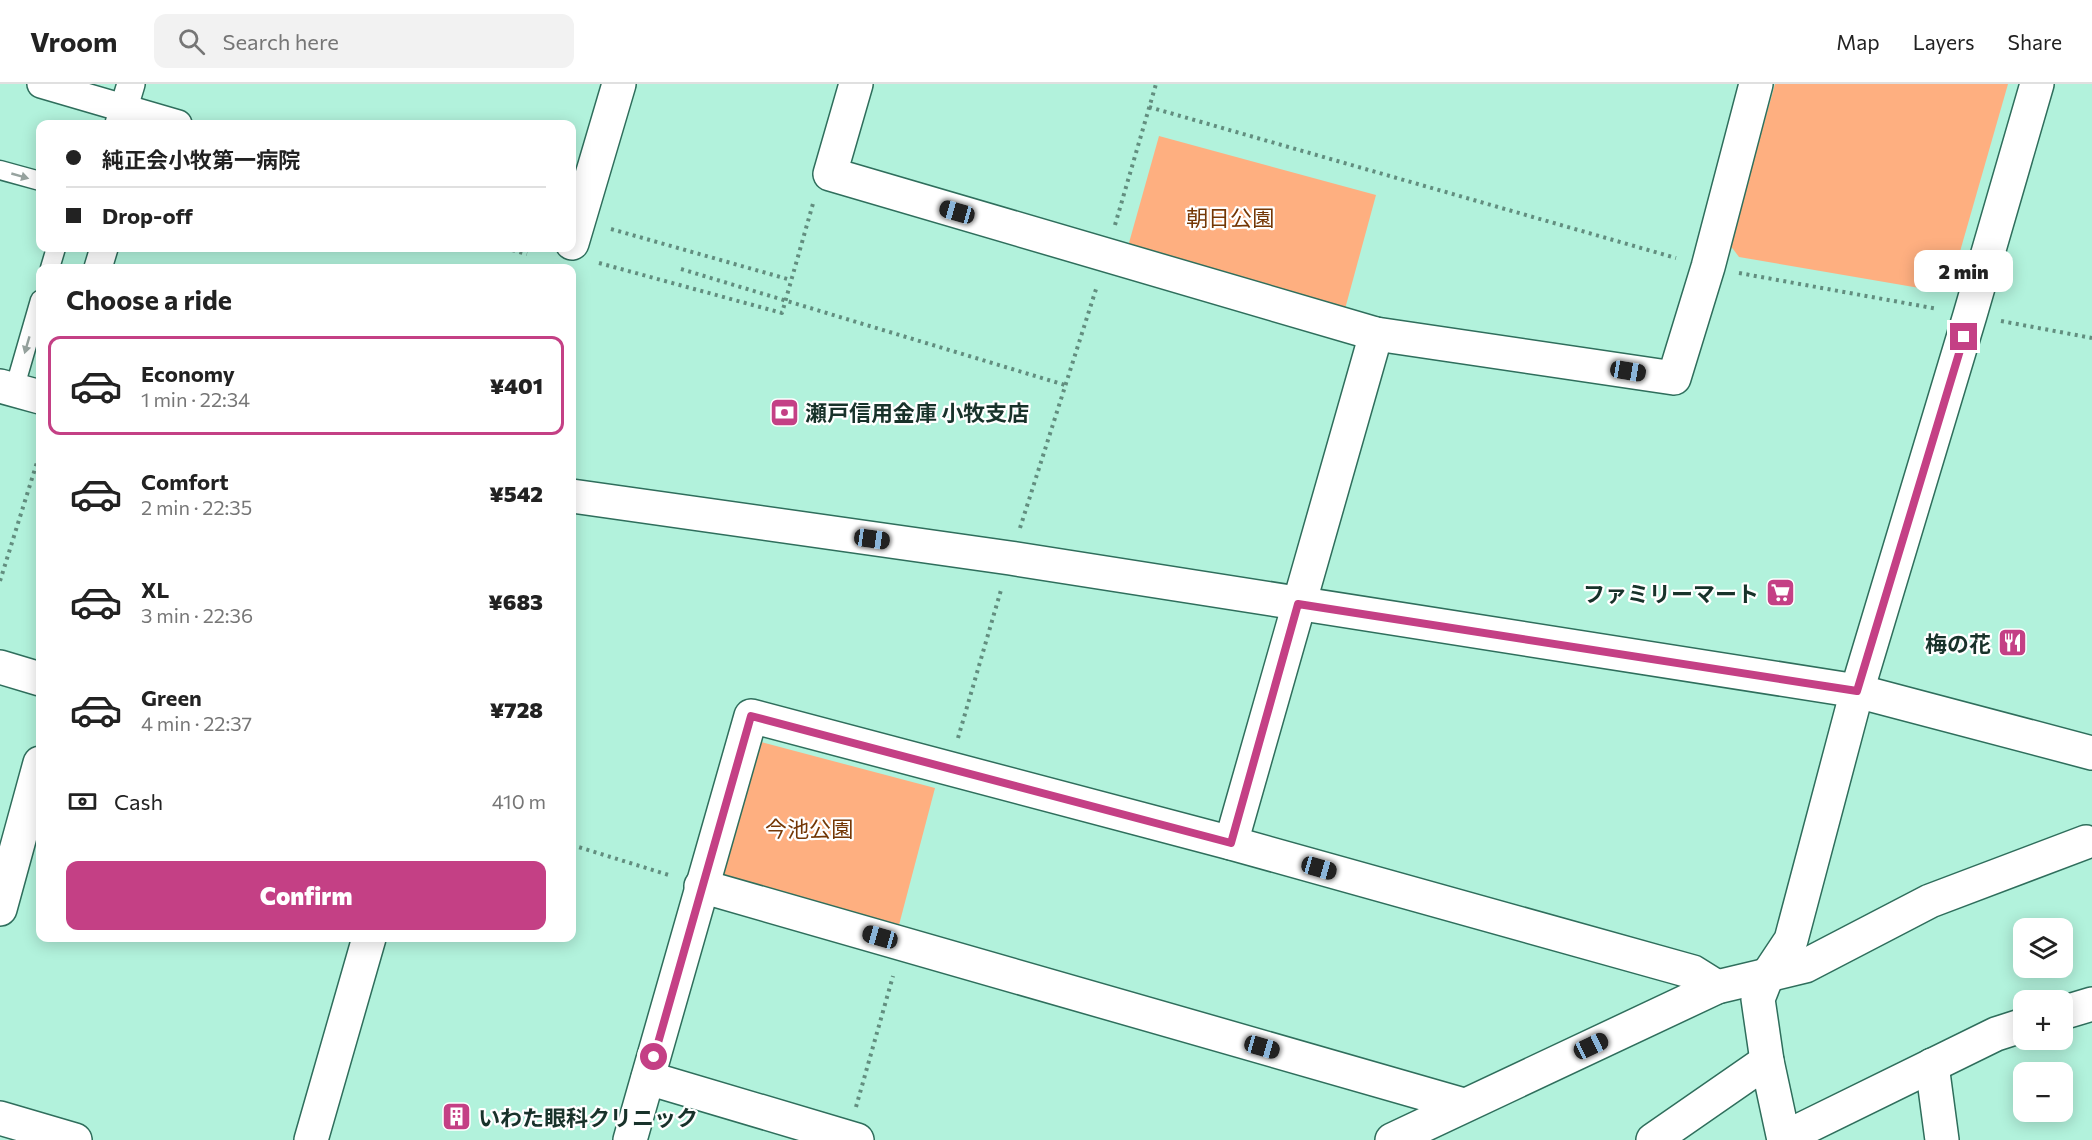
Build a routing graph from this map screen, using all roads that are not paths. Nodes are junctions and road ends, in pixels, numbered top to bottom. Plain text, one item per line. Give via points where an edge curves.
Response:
1 (41, 84) edge
2 (619, 84) edge
3 (856, 84) edge
4 (1756, 84) edge
5 (2037, 84) edge
6 (124, 106) edge
7 (166, 120) edge
8 (0, 170) edge
9 (36, 180) edge
10 (576, 229) edge
11 (584, 255) edge
12 (570, 264) edge
13 (36, 317) edge
14 (1376, 334) junction
15 (18, 391) edge
16 (576, 497) edge
17 (1298, 604) junction
18 (0, 667) edge
19 (36, 678) edge
20 (1857, 691) junction
21 (2092, 753) edge
22 (36, 778) edge
23 (2090, 839) edge
24 (1231, 843) junction
25 (701, 886) junction
26 (0, 909) edge
27 (368, 942) edge
28 (1767, 976) junction
29 (1717, 987) junction
30 (2092, 1004) edge
31 (2073, 1010) edge
32 (2013, 1029) edge
33 (1767, 1061) junction
34 (1932, 1065) junction
35 (648, 1078) junction
36 (1464, 1104) junction
37 (0, 1118) edge
38 (1408, 1136) edge
39 (852, 1139) edge
40 (1784, 1139) edge
41 (75, 1140) edge
42 (311, 1140) edge
43 (630, 1140) edge
44 (1653, 1140) edge
45 (1942, 1140) edge

1 - 6 street
2 - 10 street
3 - 14 street via 830,174
4 - 14 street via 1674,378
5 - 20 street
6 - 7 street
8 -> 9 lane
11 - 12 street
13 -> 15 lane
14 - 17 street
16 - 17 street via 1010,558
17 - 20 street
17 - 24 street
18 - 19 street
20 - 21 street
20 - 28 street via 1791,940
22 - 26 street
23 - 28 street via 1930,901 1805,966
24 - 25 street via 751,716
24 - 29 street via 1693,972
25 - 35 street
25 - 36 street
27 - 42 street
28 - 29 street
28 - 33 street via 1758,999
29 - 36 street
30 - 31 street
32 - 34 street
33 - 40 street
33 - 44 street
34 - 40 street
34 - 45 street
35 - 39 street
35 - 43 street
36 - 38 street
37 - 41 street

